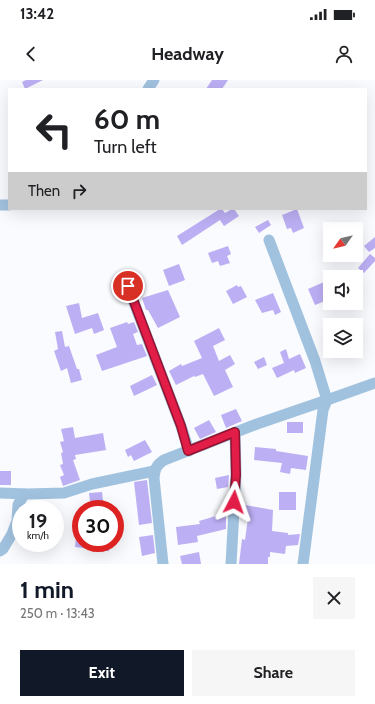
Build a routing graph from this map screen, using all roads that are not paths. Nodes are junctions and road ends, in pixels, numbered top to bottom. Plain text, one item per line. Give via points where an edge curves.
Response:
1 (269, 240) dead end
2 (128, 286) dead end
3 (375, 383) edge
4 (327, 400) junction
5 (235, 432) junction
6 (188, 451) junction
7 (154, 471) junction
8 (0, 493) edge
9 (24, 494) junction
10 (0, 551) edge
11 (163, 564) edge
12 (231, 564) edge
13 (303, 564) edge

1 - 4 street via 315,361
2 - 6 street
3 - 4 street
4 - 5 street
4 - 13 street via 323,410
5 - 6 street
5 - 12 street via 236,475
6 - 7 street via 164,460
7 - 9 street via 64,492
7 - 11 street
8 - 9 street
9 - 10 street via 18,505 17,521 12,534

